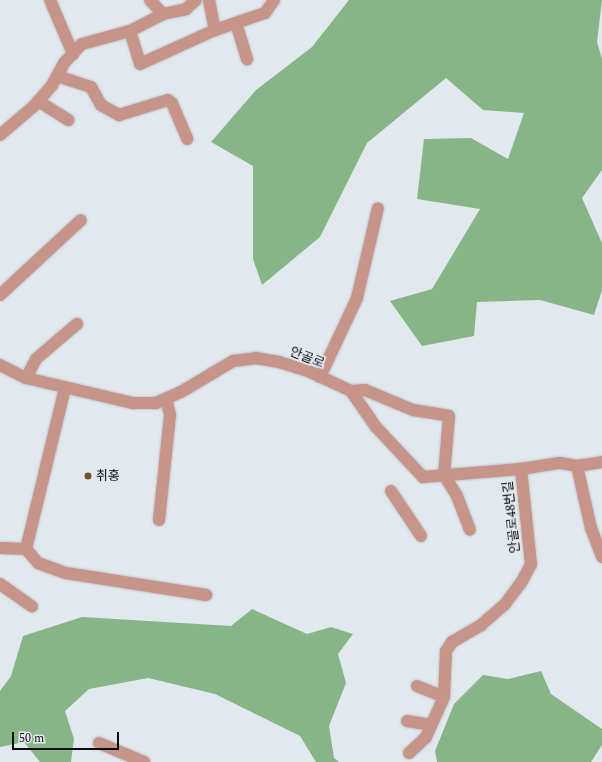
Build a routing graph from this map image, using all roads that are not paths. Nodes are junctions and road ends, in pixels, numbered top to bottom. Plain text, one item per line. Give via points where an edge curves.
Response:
1 (50, 0) edge
2 (150, 0) edge
3 (196, 0) edge
4 (209, 0) edge
5 (274, 0) edge
6 (163, 14) junction
7 (236, 23) junction
8 (215, 30) junction
9 (130, 31) junction
10 (73, 54) junction
11 (247, 59) dead end
12 (57, 76) junction
13 (38, 101) junction
14 (68, 120) dead end
15 (0, 135) edge
16 (187, 139) dead end
17 (378, 208) dead end
18 (81, 220) dead end
19 (0, 295) edge
20 (77, 324) dead end
21 (0, 365) edge
22 (320, 377) junction
23 (26, 378) junction
24 (65, 388) junction
25 (351, 391) junction
26 (166, 398) junction
27 (602, 462) edge
28 (577, 466) junction
29 (521, 469) junction
30 (444, 475) junction
31 (391, 491) dead end
32 (159, 520) dead end
33 (470, 530) dead end
34 (421, 536) dead end
35 (0, 548) edge
36 (26, 549) junction
37 (602, 557) edge
38 (0, 584) edge
39 (206, 595) dead end
40 (32, 606) dead end
41 (416, 686) dead end
42 (444, 697) junction
43 (407, 721) dead end
44 (432, 725) junction
45 (99, 743) dead end
46 (409, 753) dead end
47 (144, 762) edge

1 - 10 street
2 - 6 street
3 - 6 street via 186,9
4 - 8 street
5 - 7 street via 265,13
6 - 9 street
7 - 8 street
7 - 11 street
8 - 9 street via 140,64
9 - 10 street via 82,44
10 - 12 street
12 - 13 street
12 - 16 street via 90,87 101,105 119,115 168,100 172,103
13 - 14 street
13 - 15 street
17 - 22 street via 357,298
18 - 19 street
20 - 23 street via 36,359
21 - 23 street, 안골로
22 - 25 street, 안골로
22 - 26 street, 안골로 via 279,362 256,358 233,361
23 - 24 street, 안골로
24 - 26 street, 안골로 via 133,403 156,403
24 - 36 street
25 - 30 street via 376,427 423,477
25 - 30 street via 365,390 413,410 449,416
26 - 32 street via 170,415
27 - 28 street
28 - 29 street via 560,463
28 - 37 street via 591,528
29 - 30 street
29 - 42 street, 안골로48번길 via 531,564 505,604 481,625 452,642 446,650
30 - 33 street via 457,496
31 - 34 street
35 - 36 street
36 - 39 street via 38,563 66,573
38 - 40 street
41 - 42 street
42 - 44 street, 안골로48번길
43 - 44 street
44 - 46 street, 안골로48번길 via 426,737
45 - 47 street

